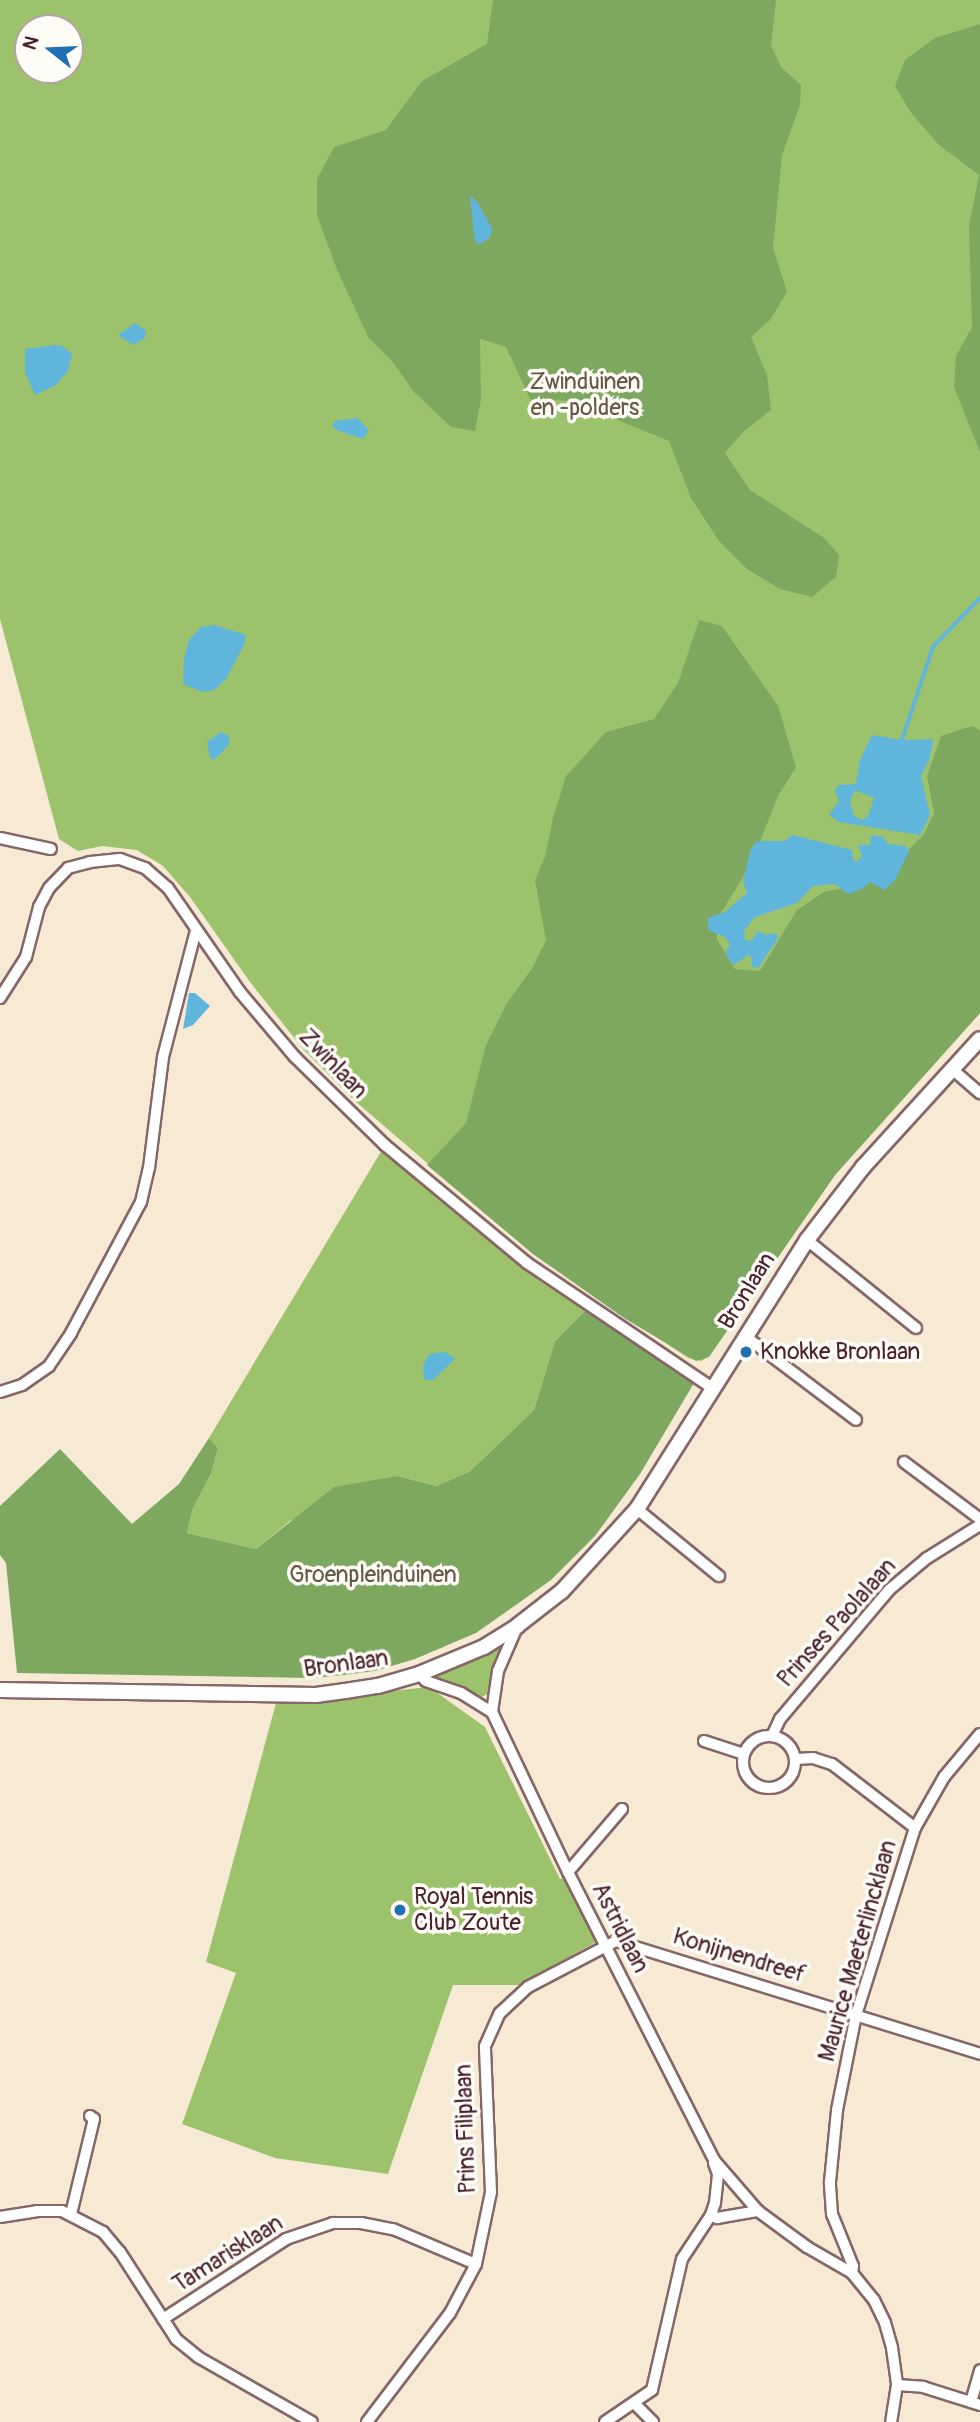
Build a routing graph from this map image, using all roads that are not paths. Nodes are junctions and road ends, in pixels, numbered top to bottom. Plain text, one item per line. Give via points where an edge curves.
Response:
1 (0, 838) edge
2 (51, 849) dead end
3 (196, 930) junction
4 (0, 998) edge
5 (980, 1039) edge
6 (952, 1069) junction
7 (980, 1093) edge
8 (807, 1240) junction
9 (916, 1328) dead end
10 (745, 1336) junction
11 (712, 1388) junction
12 (0, 1392) edge
13 (856, 1420) dead end
14 (904, 1462) dead end
15 (637, 1509) junction
16 (980, 1519) edge
17 (980, 1525) edge
18 (719, 1576) dead end
19 (517, 1626) junction
20 (419, 1674) junction
21 (0, 1690) edge
22 (492, 1712) junction
23 (980, 1734) edge
24 (772, 1736) junction
25 (704, 1741) dead end
26 (744, 1754) junction
27 (796, 1759) junction
28 (622, 1809) dead end
29 (915, 1828) junction
30 (568, 1872) junction
31 (606, 1946) junction
32 (856, 2015) junction
33 (980, 2054) edge
34 (90, 2116) dead end
35 (714, 2160) junction
36 (758, 2211) junction
37 (71, 2214) junction
38 (711, 2215) junction
39 (0, 2217) edge
40 (841, 2240) junction
41 (823, 2255) junction
42 (476, 2264) junction
43 (852, 2273) junction
44 (163, 2319) junction
45 (980, 2370) edge
46 (897, 2385) junction
47 (634, 2403) junction
48 (975, 2403) edge
49 (312, 2422) edge
50 (367, 2422) edge
51 (605, 2422) edge
52 (653, 2422) edge
53 (891, 2422) edge

1 - 2 street
3 - 4 street, Zwinlaan via 168,888 145,868 120,859 68,869 49,888 26,957
3 - 11 street, Zwinlaan via 295,1057 385,1145 527,1263
3 - 12 street via 163,1057 142,1202 49,1366 22,1385
5 - 6 street, Bronlaan
6 - 7 street
6 - 8 street, Bronlaan via 863,1167
8 - 9 street, Bronlaan
8 - 10 street, Bronlaan
10 - 11 street, Bronlaan
10 - 13 street
11 - 15 street, Bronlaan
14 - 16 street
15 - 18 street
15 - 19 street, Bronlaan via 562,1591
17 - 24 street, Prinses Paolalaan via 927,1558 889,1590 780,1719
19 - 20 street, Bronlaan via 460,1658
19 - 22 street via 498,1671
20 - 21 street, Bronlaan via 378,1686 316,1695
20 - 22 street
22 - 30 street, Astridlaan
23 - 29 street, Maurice Maeterlincklaan via 944,1777
24 - 26 street via 755,1740
24 - 27 street via 788,1744
25 - 26 street
26 - 27 street via 748,1778 771,1788 792,1776
27 - 29 street via 832,1764
28 - 30 street
29 - 32 street, Maurice Maeterlincklaan
30 - 31 street, Astridlaan
31 - 32 street, Konijnendreef via 616,1941 627,1943
31 - 35 street, Astridlaan
31 - 42 street, Prins Filiplaan via 528,1987 500,2013 492,2028 484,2057 491,2192
32 - 33 street, Konijnendreef
32 - 40 street, Maurice Maeterlincklaan via 831,2158 832,2214
34 - 37 street via 94,2119
35 - 36 street
35 - 38 street via 717,2194
36 - 38 street
36 - 41 street
37 - 39 street via 37,2211
37 - 44 street via 103,2232
38 - 47 street via 682,2259 656,2381 652,2390
40 - 41 street
40 - 43 street, Maurice Maeterlincklaan
41 - 43 street
42 - 44 street, Tamarisklaan via 393,2230 333,2223 286,2239
42 - 50 street, Prins Filiplaan via 450,2313
43 - 46 street via 885,2323
44 - 49 street via 176,2339 198,2357
45 - 48 street
46 - 48 street via 923,2387
46 - 53 street
47 - 51 street
47 - 52 street

